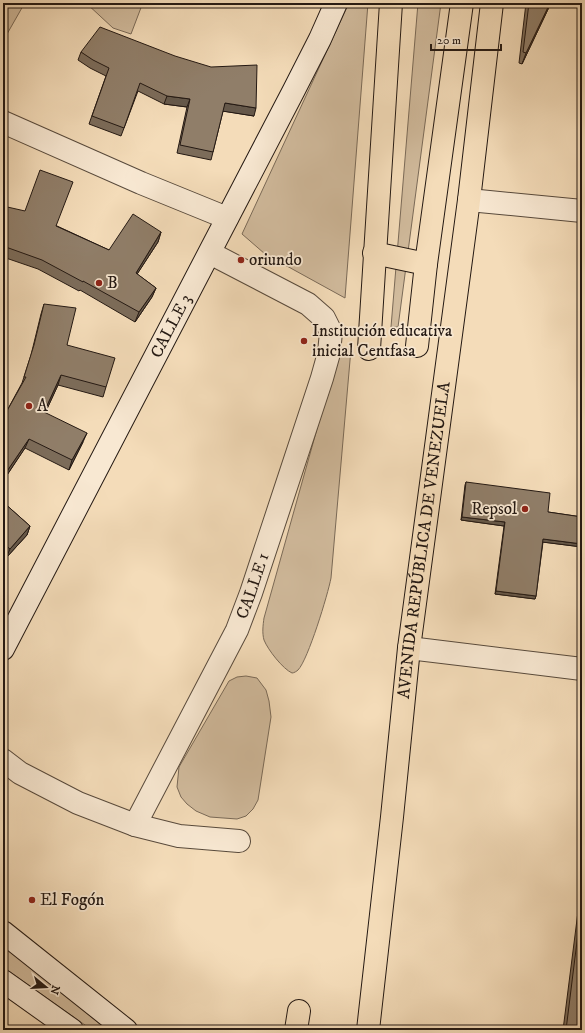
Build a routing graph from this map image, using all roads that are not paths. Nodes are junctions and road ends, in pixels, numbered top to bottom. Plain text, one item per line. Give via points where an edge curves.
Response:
1 (336, 3) edge
2 (391, 3) edge
3 (462, 3) edge
4 (492, 3) edge
5 (3, 122) edge
6 (441, 154) junction
7 (469, 200) junction
8 (582, 211) edge
9 (228, 218) junction
10 (210, 253) junction
11 (374, 253) junction
12 (426, 264) junction
13 (417, 346) dead end
14 (369, 349) dead end
15 (409, 648) junction
16 (3, 649) edge
17 (582, 669) edge
18 (3, 760) edge
19 (135, 825) junction
20 (240, 841) dead end
21 (3, 932) edge
22 (3, 981) edge
23 (298, 1020) edge
24 (72, 1030) edge
25 (126, 1030) edge
26 (284, 1030) edge
27 (368, 1030) edge

1 - 9 street, CALLE 3
2 - 11 main road
3 - 6 main road
4 - 7 main road, AVENIDA REPÚBLICA DE VENEZUELA
5 - 9 street
6 - 7 main road via 447,174 456,190
6 - 12 main road
7 - 8 street
7 - 15 main road, AVENIDA REPÚBLICA DE VENEZUELA
9 - 10 street, CALLE 3
10 - 16 street, CALLE 3
10 - 19 street, CALLE 1 via 308,304 324,318 331,332 329,353 237,630
11 - 12 main road
11 - 14 main road
12 - 13 main road
15 - 17 street
15 - 27 main road, AVENIDA REPÚBLICA DE VENEZUELA
18 - 19 street via 20,773 78,803
19 - 20 street via 179,836
21 - 25 street
22 - 24 street
23 - 26 street

